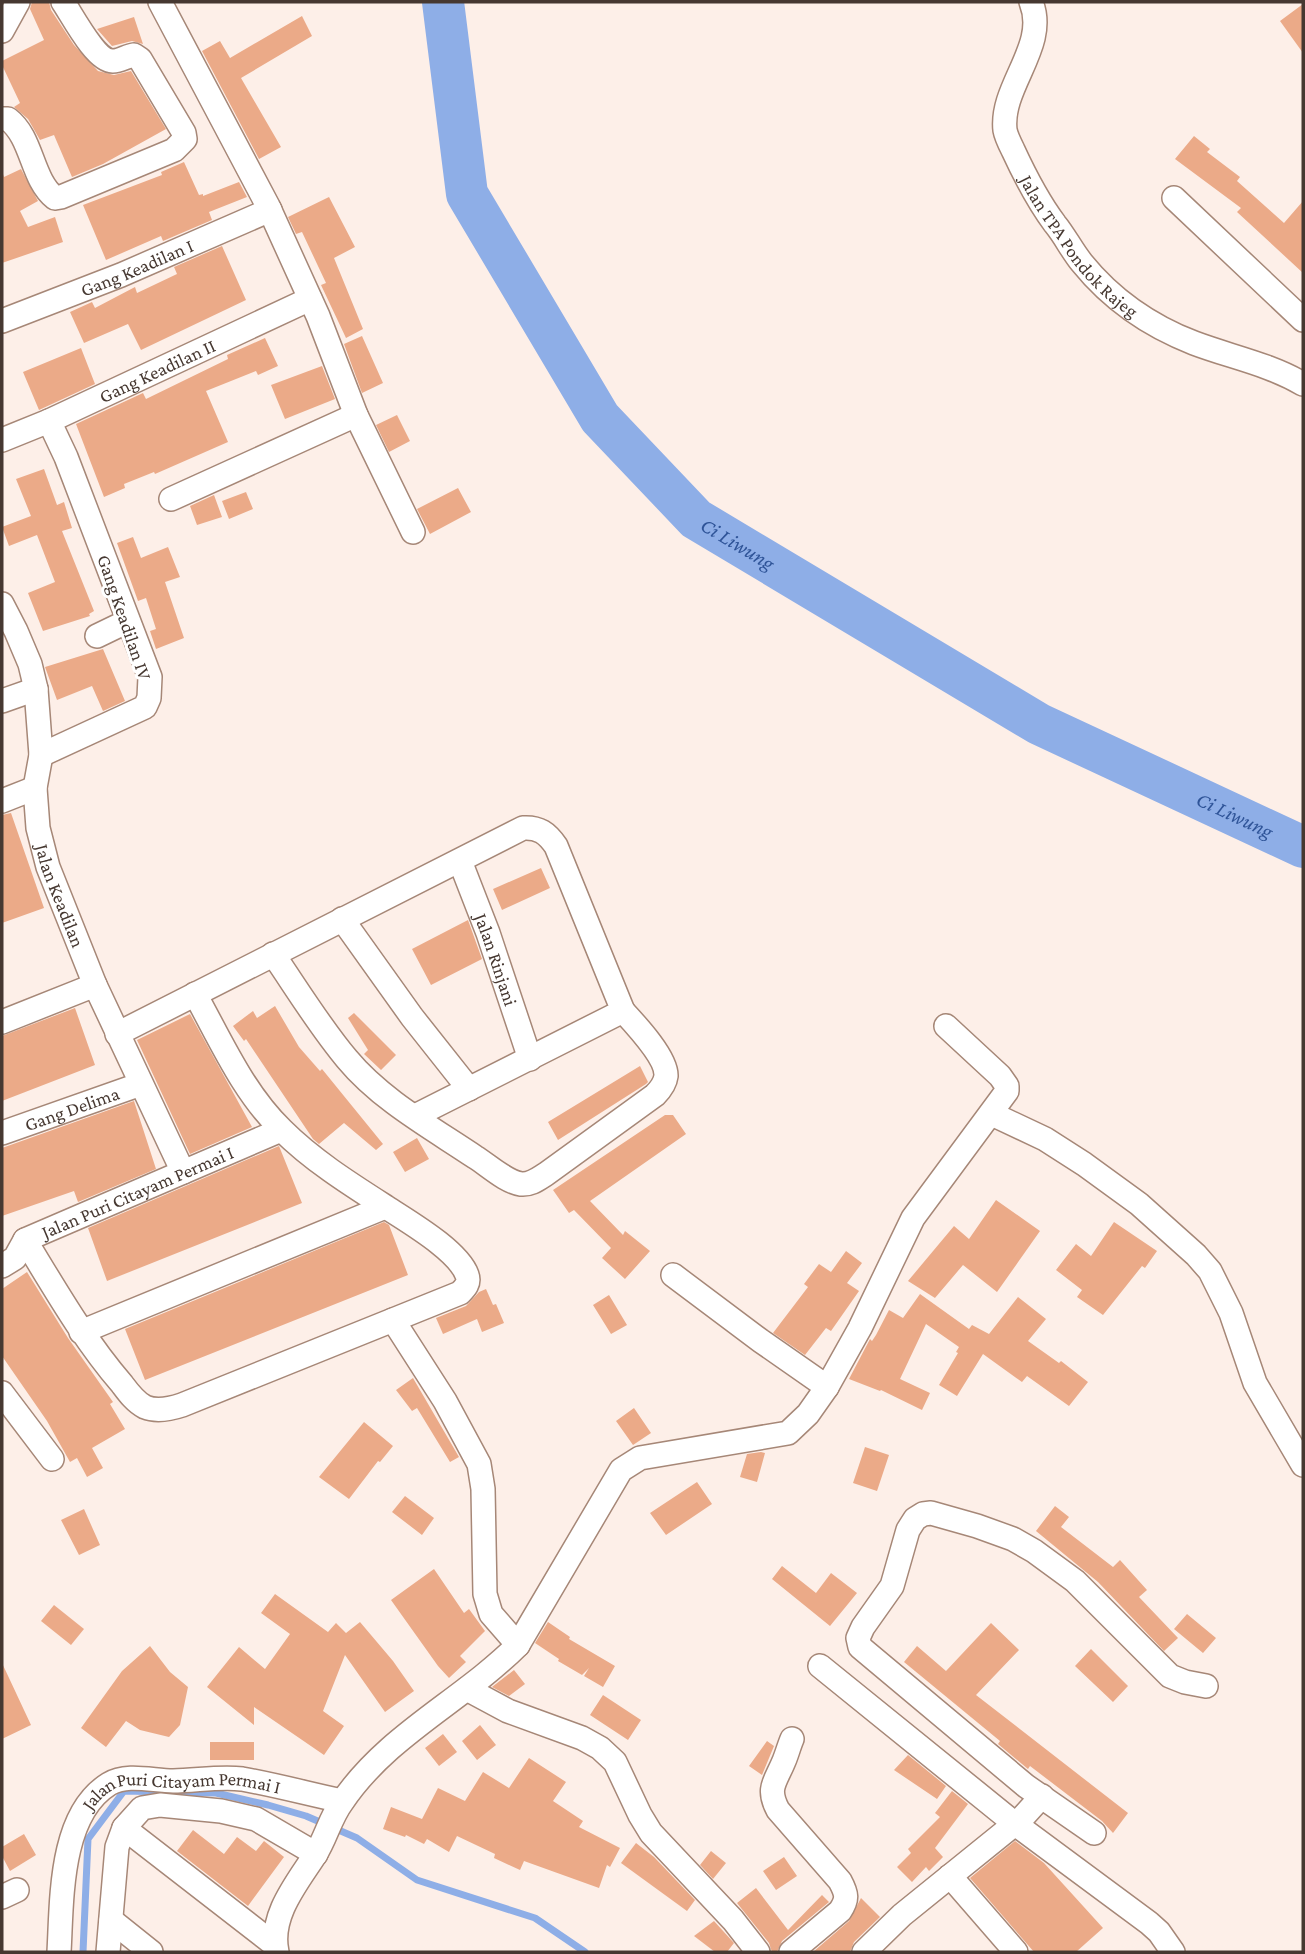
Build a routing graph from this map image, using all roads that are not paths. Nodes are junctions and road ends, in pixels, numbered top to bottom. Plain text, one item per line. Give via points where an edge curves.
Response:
1 (18, 2) edge
2 (63, 2) edge
3 (160, 2) edge
4 (1031, 2) edge
5 (2, 31) edge
6 (2, 119) edge
7 (1174, 198) dead end
8 (270, 210) junction
9 (310, 299) junction
10 (1301, 314) edge
11 (2, 321) edge
12 (1303, 384) edge
13 (356, 415) junction
14 (50, 421) junction
15 (2, 440) edge
16 (171, 499) dead end
17 (413, 532) dead end
18 (2, 604) edge
19 (128, 621) junction
20 (97, 636) dead end
21 (36, 689) junction
22 (2, 701) edge
23 (41, 755) junction
24 (35, 788) junction
25 (2, 801) edge
26 (460, 861) junction
27 (342, 919) junction
28 (273, 954) junction
29 (95, 985) junction
30 (195, 995) junction
31 (623, 1011) junction
32 (2, 1022) edge
33 (946, 1026) dead end
34 (117, 1034) junction
35 (530, 1059) junction
36 (141, 1084) junction
37 (469, 1089) junction
38 (992, 1114) junction
39 (415, 1116) junction
40 (281, 1130) junction
41 (2, 1133) edge
42 (183, 1172) junction
43 (386, 1207) junction
44 (25, 1240) junction
45 (2, 1266) edge
46 (673, 1275) dead end
47 (393, 1320) junction
48 (81, 1332) junction
49 (827, 1387) junction
50 (2, 1393) edge
51 (52, 1459) dead end
52 (1303, 1465) edge
53 (518, 1645) junction
54 (820, 1666) dead end
55 (1206, 1686) dead end
56 (467, 1689) junction
57 (792, 1739) dead end
58 (339, 1806) junction
59 (1028, 1810) junction
60 (124, 1828) junction
61 (1094, 1833) dead end
62 (320, 1846) junction
63 (950, 1876) junction
64 (111, 1920) junction
65 (276, 1948) edge
66 (59, 1952) edge
67 (108, 1952) edge
68 (151, 1952) edge
69 (758, 1952) edge
70 (791, 1952) edge
71 (864, 1952) edge
72 (1016, 1952) edge
73 (1173, 1952) edge

1 - 5 street
2 - 6 street via 104,60 134,55 141,59 185,139 174,150 55,198 18,129
3 - 8 street
4 - 12 street, Jalan TPA Pondok Rajeg via 1032,40 1006,109 1005,131 1040,205 1081,262 1131,310 1160,329
7 - 10 street
8 - 9 street
8 - 11 street, Gang Keadilan I
9 - 13 street
9 - 14 street, Gang Keadilan II
13 - 16 street
13 - 17 street
14 - 15 street, Gang Keadilan II
14 - 19 street, Gang Keadilan IV
18 - 21 street, Jalan Keadilan via 30,664
19 - 20 street
19 - 23 street, Gang Keadilan IV via 150,677 145,707
21 - 22 street
21 - 23 street, Jalan Keadilan
23 - 24 street, Jalan Keadilan
24 - 25 street
24 - 29 street, Jalan Keadilan via 38,828 48,867
26 - 27 street
26 - 31 street via 523,828 549,836
26 - 35 street, Jalan Rinjani
27 - 28 street
27 - 37 street
28 - 30 street
28 - 39 street via 347,1059
29 - 32 street
29 - 34 street, Jalan Keadilan
30 - 34 street
30 - 40 street via 246,1088
31 - 35 street
31 - 39 street via 664,1065 662,1087 532,1183 515,1182
33 - 38 street via 1007,1086
34 - 36 street, Jalan Keadilan
35 - 37 street
36 - 41 street, Gang Delima
36 - 42 street, Jalan Keadilan
37 - 39 street
38 - 49 street via 913,1218
38 - 52 street via 1084,1164 1139,1204 1196,1255 1210,1271 1231,1313 1255,1384
40 - 42 street, Jalan Puri Citayam Permai I
40 - 43 street
42 - 44 street, Jalan Puri Citayam Permai I
43 - 47 street via 439,1242 468,1280 460,1293
43 - 48 street
44 - 45 street, Jalan Puri Citayam Permai I via 15,1258
44 - 48 street
46 - 49 street
47 - 48 street via 182,1405 159,1410 134,1398
47 - 53 street via 479,1464 484,1489 485,1594 491,1614
49 - 53 street via 788,1433 640,1458 621,1471
50 - 51 street
53 - 56 street
54 - 59 street
55 - 59 street via 1170,1676 1076,1581 1034,1550 977,1525 931,1513 915,1519 892,1586 858,1637 860,1647 1008,1771
56 - 58 street via 379,1758
56 - 69 street via 600,1748 615,1762 651,1833
57 - 70 street via 772,1786 772,1800 847,1894 840,1911
58 - 62 street
58 - 66 street, Jalan Puri Citayam Permai I via 240,1779 130,1778 110,1784 86,1809 71,1836
59 - 61 street
59 - 63 street
59 - 73 street via 1159,1932
60 - 62 street via 142,1808 160,1805 256,1819
60 - 64 street via 117,1847
60 - 65 street
62 - 65 street via 284,1905
63 - 71 street
63 - 72 street
64 - 67 street
64 - 68 street

